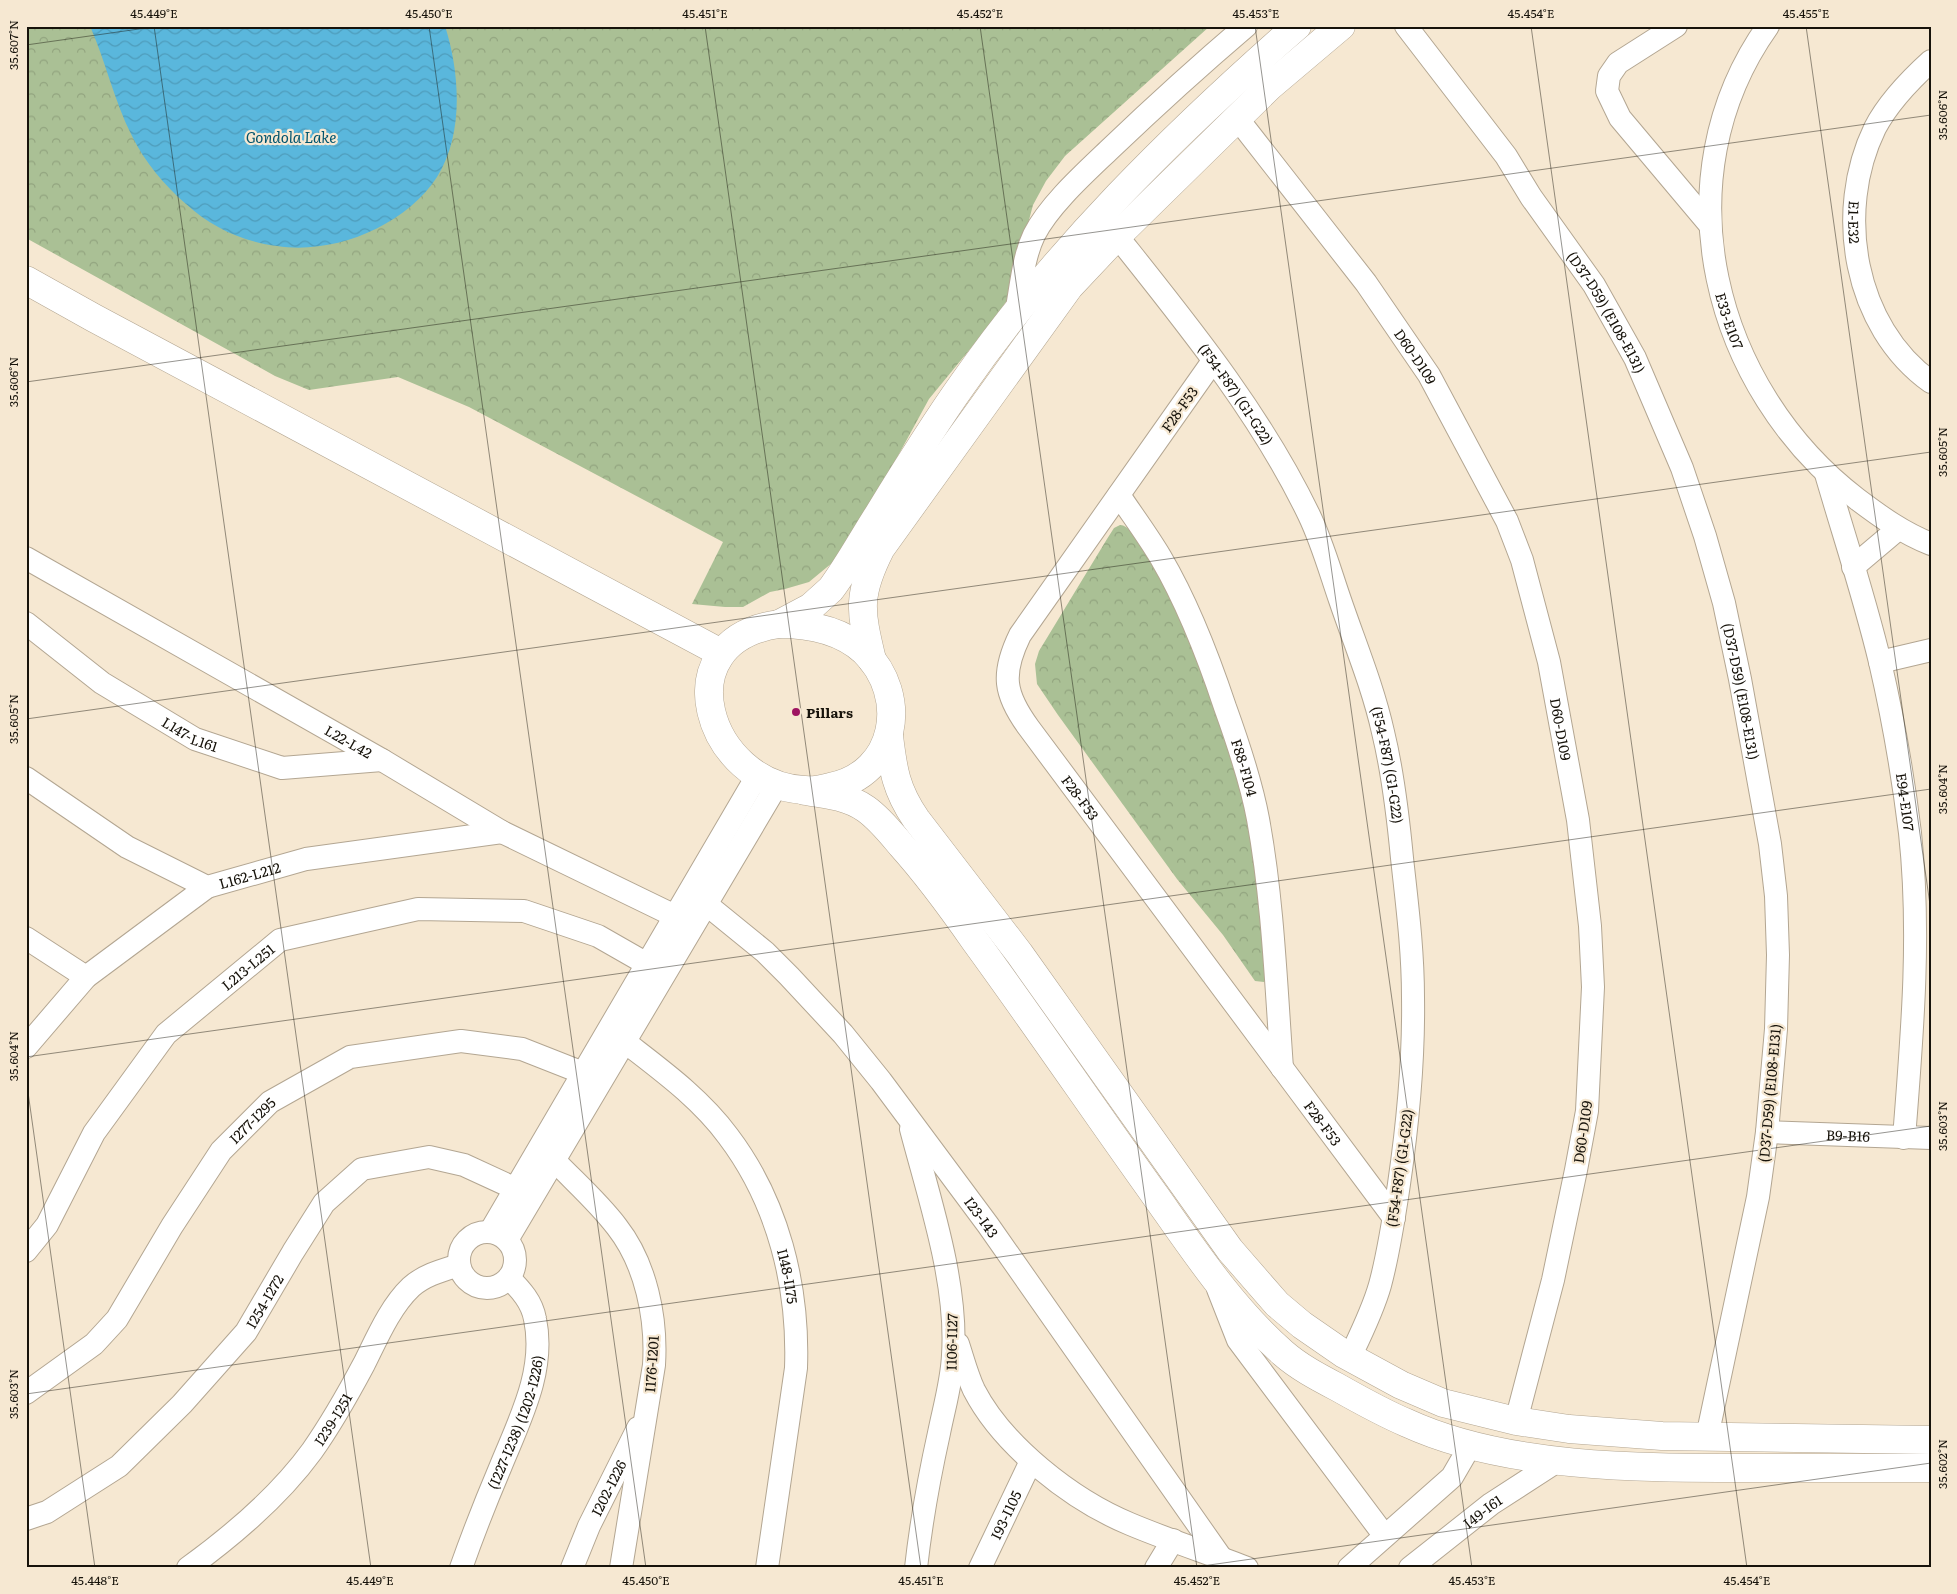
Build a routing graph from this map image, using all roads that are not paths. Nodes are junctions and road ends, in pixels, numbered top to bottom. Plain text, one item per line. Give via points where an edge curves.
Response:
1 (1246, 26) edge
2 (1297, 26) edge
3 (1342, 26) edge
4 (1406, 26) edge
5 (1676, 26) edge
6 (1768, 26) edge
7 (1931, 61) edge
8 (1237, 118) junction
9 (1710, 225) junction
10 (1117, 236) junction
11 (26, 280) edge
12 (1016, 312) junction
13 (1213, 361) junction
14 (1931, 382) edge
15 (1826, 474) junction
16 (1119, 495) junction
17 (1898, 529) junction
18 (1931, 544) edge
19 (26, 558) edge
20 (1853, 567) junction
21 (26, 623) edge
22 (779, 624) junction
23 (1931, 650) edge
24 (722, 653) junction
25 (872, 660) junction
26 (1880, 662) junction
27 (889, 736) junction
28 (382, 760) junction
29 (26, 778) edge
30 (767, 780) junction
31 (805, 791) junction
32 (502, 832) junction
33 (207, 887) junction
34 (706, 904) junction
35 (675, 916) junction
36 (26, 938) edge
37 (647, 964) junction
38 (86, 977) junction
39 (625, 1042) junction
40 (26, 1047) edge
41 (1282, 1068) junction
42 (583, 1074) junction
43 (909, 1118) junction
44 (1767, 1132) junction
45 (1904, 1138) junction
46 (1931, 1138) edge
47 (554, 1160) junction
48 (516, 1189) junction
49 (1394, 1218) junction
50 (498, 1236) junction
51 (26, 1251) edge
52 (459, 1266) junction
53 (1213, 1275) junction
54 (509, 1278) junction
55 (953, 1328) junction
56 (1350, 1358) junction
57 (26, 1393) edge
58 (647, 1410) junction
59 (1479, 1414) junction
60 (1516, 1422) junction
61 (1707, 1438) junction
62 (1931, 1440) edge
63 (1470, 1446) junction
64 (1559, 1460) junction
65 (1031, 1461) junction
66 (1931, 1468) edge
67 (26, 1519) edge
68 (1384, 1535) junction
69 (1173, 1540) junction
70 (1222, 1558) junction
71 (188, 1568) edge
72 (461, 1568) edge
73 (572, 1568) edge
74 (621, 1568) edge
75 (767, 1568) edge
76 (916, 1568) edge
77 (980, 1568) edge
78 (1156, 1568) edge
79 (1247, 1568) edge
80 (1349, 1568) edge
81 (1410, 1568) edge

1 - 12 street via 1176,86 1089,169 1046,216 1034,235 1027,256
2 - 12 street via 1145,167
3 - 8 street
4 - 44 street, (D37-D59) (E108-E131) via 1506,156 1615,320 1659,411 1702,528 1724,603 1740,680 1770,844 1776,896 1776,1028
5 - 9 street via 1618,63 1609,76 1607,91 1620,118
6 - 9 street, E33-E107 via 1742,71 1723,116 1710,182
7 - 14 street, E1-E32 via 1892,102 1876,127 1862,159 1854,223 1864,290 1878,321 1893,347 1916,372
8 - 10 street
8 - 60 street, D60-D109 via 1366,283 1429,375 1507,521 1522,560 1549,662 1578,820 1590,926 1593,988 1587,1111 1553,1280
9 - 15 street, E33-E107 via 1720,294 1726,317 1744,357 1788,429
10 - 13 street, (F54-F87) (G1-G22) via 1197,336
10 - 25 street via 1069,287 881,548 869,571 862,600 864,628
11 - 24 street
12 - 22 street via 962,384 831,589 811,608
13 - 16 street, F28-F53
13 - 49 street, (F54-F87) (G1-G22) via 1272,448 1323,546 1368,675 1384,735 1398,815 1413,996 1405,1137
15 - 17 street, E33-E107
15 - 20 street, E94-E107
16 - 41 street, F88-F104 via 1146,532 1180,593 1216,680 1248,778 1266,874
16 - 41 street, F28-F53 via 1020,635 1007,674 1011,701
17 - 18 street, E33-E107
17 - 20 street
19 - 28 street, L22-L42
20 - 26 street, E94-E107
21 - 28 street, L147-L161 via 102,683 194,739 282,768
22 - 24 street via 736,638
22 - 25 street via 823,628 854,643
23 - 26 street
24 - 30 street via 710,681 713,717 733,756
25 - 27 street via 883,676 889,695 892,709
26 - 45 street, E94-E107 via 1904,784 1914,886 1916,982
27 - 31 street via 875,761 858,776 839,785
27 - 56 street via 894,773 907,805 1019,953 1230,1250 1277,1304
28 - 32 street, L22-L42
29 - 33 street, L162-L212 via 127,847
30 - 31 street
30 - 34 street
30 - 35 street
31 - 53 street via 843,798 863,807 883,823 914,859 1036,1024
32 - 33 street, L162-L212 via 306,859
32 - 35 street, L22-L42
33 - 38 street
34 - 39 street
34 - 43 street, I23-I43 via 765,952 796,983 843,1034
35 - 37 street
36 - 38 street
37 - 42 street
37 - 51 street, L213-L251 via 598,936 524,911 418,909 280,940 166,1034 94,1133 48,1225
38 - 40 street
39 - 47 street
39 - 75 street, I148-I175 via 690,1094 728,1136 759,1187 782,1246 795,1305 796,1368
41 - 49 street, F28-F53
42 - 48 street
42 - 57 street, I277-I295 via 522,1049 462,1041 350,1057 270,1102 221,1151 117,1319 94,1344
43 - 55 street, I106-I127 via 942,1251
43 - 70 street, I23-I43
44 - 45 street, B9-B16
44 - 61 street, (D37-D59) (E108-E131) via 1758,1197
45 - 46 street, B9-B16
47 - 50 street
47 - 58 street, I176-I201 via 618,1228 635,1258 652,1313 656,1342
48 - 50 street
48 - 67 street, I254-I272 via 464,1165 429,1157 362,1169 324,1203 246,1332 182,1404 119,1466 47,1512
49 - 56 street, (F54-F87) (G1-G22) via 1380,1284
50 - 52 street via 479,1234 465,1244
50 - 54 street via 513,1250 516,1261
52 - 54 street via 468,1281 483,1288 500,1285
52 - 71 street, I239-I251 via 424,1278 408,1290 312,1452 283,1486
53 - 63 street via 1257,1327 1307,1371 1407,1423
53 - 68 street via 1238,1340
54 - 72 street, (I227-I238) (I202-I226) via 526,1296 534,1312 538,1350 536,1370
55 - 65 street via 975,1390 988,1412
55 - 76 street, I106-I127 via 948,1390
56 - 59 street via 1443,1404
58 - 73 street, I202-I226 via 589,1526
58 - 74 street, I176-I201
59 - 60 street
59 - 63 street
60 - 61 street via 1615,1434
61 - 62 street
63 - 64 street
63 - 68 street via 1452,1477
64 - 66 street via 1618,1466
64 - 81 street, I49-I61 via 1491,1504
65 - 69 street via 1085,1501 1128,1524
65 - 77 street, I93-I105
68 - 80 street
69 - 70 street
69 - 78 street
70 - 79 street

